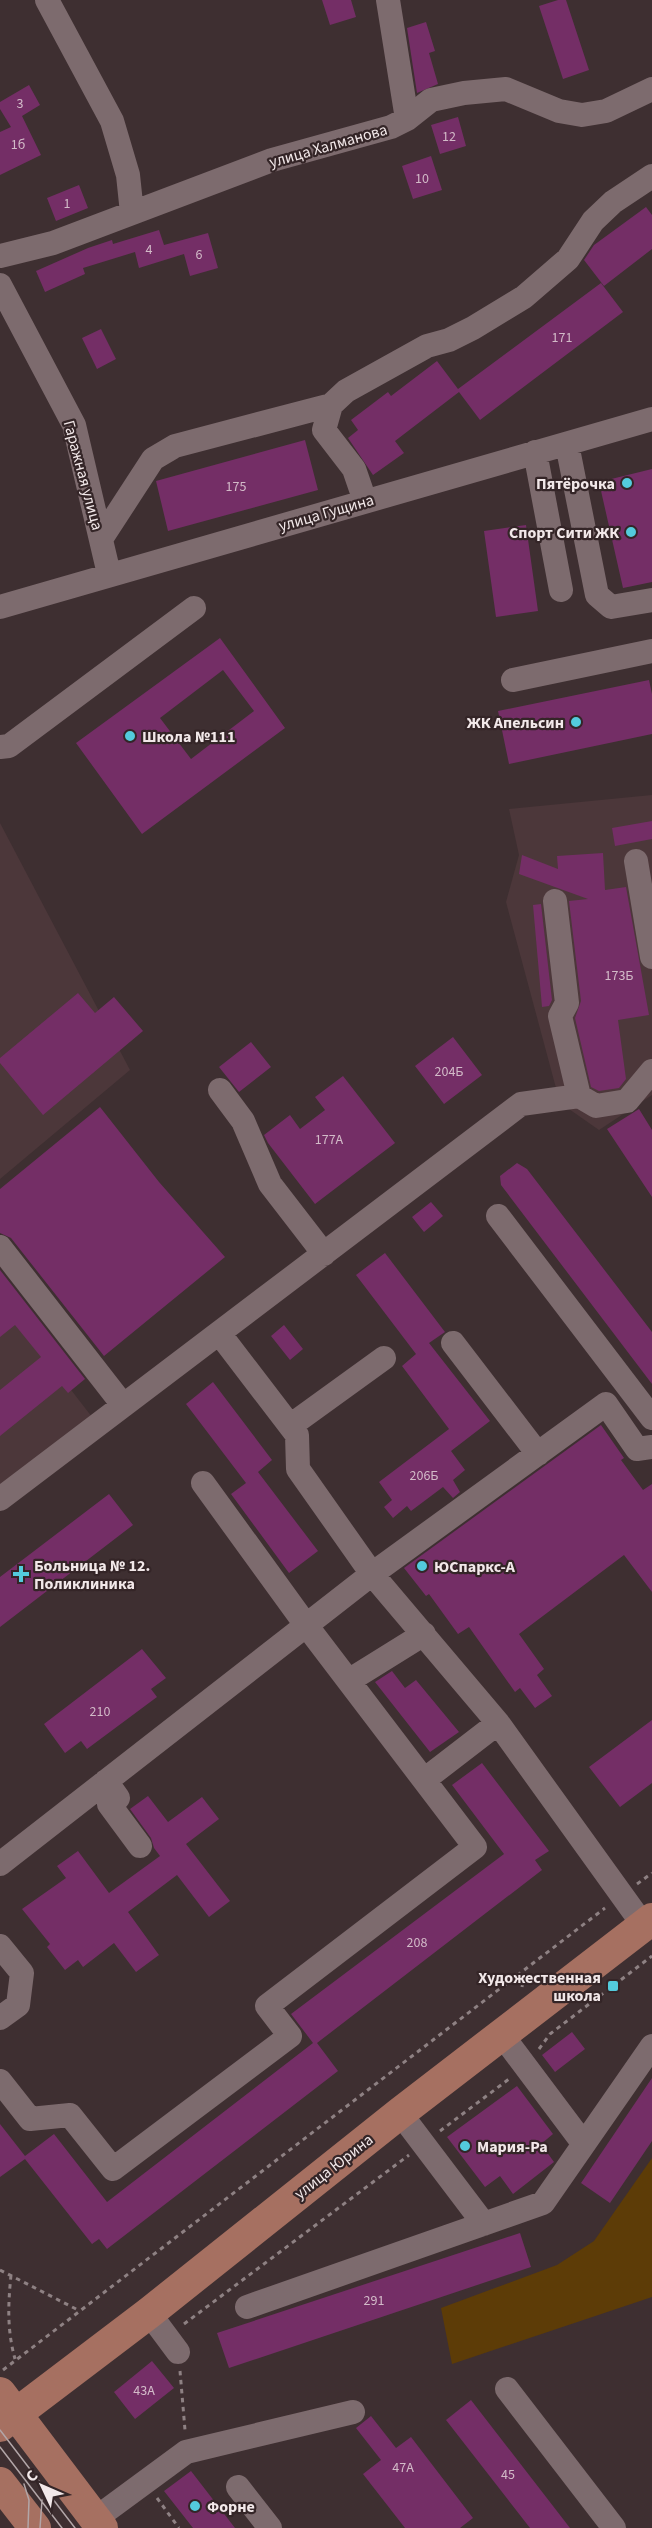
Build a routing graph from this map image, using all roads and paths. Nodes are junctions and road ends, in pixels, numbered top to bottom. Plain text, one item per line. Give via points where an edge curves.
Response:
1 (47, 0) edge
2 (388, 0) edge
3 (652, 89) edge
4 (407, 119) junction
5 (652, 176) edge
6 (132, 213) junction
7 (0, 256) edge
8 (0, 285) edge
9 (331, 405) junction
10 (652, 419) edge
11 (567, 444) junction
12 (535, 452) junction
13 (365, 501) junction
14 (101, 539) junction
15 (109, 574) junction
16 (561, 590) dead end
17 (652, 600) edge
18 (0, 607) edge
19 (194, 608) dead end
20 (652, 651) edge
21 (513, 680) dead end
22 (0, 747) edge
23 (636, 861) dead end
24 (555, 901) dead end
25 (652, 957) edge
26 (652, 1071) edge
27 (220, 1090) dead end
28 (579, 1096) junction
29 (498, 1216) dead end
30 (0, 1247) edge
31 (324, 1254) junction
32 (219, 1333) junction
33 (453, 1342) dead end
34 (384, 1358) dead end
35 (123, 1404) junction
36 (652, 1418) edge
37 (290, 1426) junction
38 (652, 1447) edge
39 (538, 1454) junction
40 (203, 1483) dead end
41 (0, 1499) edge
42 (372, 1574) junction
43 (306, 1625) junction
44 (424, 1634) junction
45 (350, 1680) junction
46 (498, 1724) junction
47 (424, 1780) junction
48 (106, 1781) junction
49 (140, 1846) dead end
50 (0, 1864) edge
51 (652, 1873) edge
52 (621, 1896) junction
53 (648, 1922) edge
54 (0, 1946) edge
55 (652, 1956) edge
56 (525, 1969) junction
57 (522, 1988) dead end
58 (0, 2018) edge
59 (502, 2035) junction
60 (652, 2046) edge
61 (525, 2066) junction
62 (0, 2080) edge
63 (400, 2113) junction
64 (583, 2143) junction
65 (423, 2145) junction
66 (484, 2224) junction
67 (0, 2270) edge
68 (11, 2275) junction
69 (247, 2307) dead end
70 (78, 2310) junction
71 (165, 2334) junction
72 (15, 2359) junction
73 (0, 2373) edge
74 (507, 2389) dead end
75 (5, 2411) edge
76 (353, 2412) dead end
77 (186, 2452) junction
78 (0, 2483) edge
79 (146, 2484) junction
80 (238, 2487) dead end
81 (98, 2523) edge
82 (35, 2528) edge
83 (178, 2528) edge
84 (270, 2528) edge
85 (614, 2528) edge

1 - 6 street via 112,121 128,175
2 - 4 street
3 - 4 street, улица Халманова via 606,111 582,115 559,111 506,89 464,93 431,100
4 - 6 street, улица Халманова via 391,127 272,160
5 - 9 street via 613,202 593,221 568,259 524,297 473,328 427,346 346,391
6 - 7 street, улица Халманова via 52,243
8 - 14 street, Гаражная улица via 74,425
9 - 13 street via 324,430 354,469
9 - 14 street via 175,446 153,459
10 - 11 street, улица Гущина
11 - 12 street, улица Гущина
11 - 17 street via 597,595 611,607
12 - 13 street, улица Гущина
12 - 16 street
13 - 15 street, улица Гущина
14 - 15 street, Гаражная улица
15 - 18 street, улица Гущина
19 - 22 street via 9,746
20 - 21 street
23 - 25 street
24 - 28 street via 567,1003 560,1016
26 - 28 street via 627,1101 596,1106
27 - 31 street via 243,1121 270,1184
28 - 31 street via 521,1104
29 - 36 street
30 - 35 street
31 - 32 street
32 - 35 street
32 - 37 street
33 - 39 street
34 - 37 street
35 - 41 street
37 - 42 street via 297,1435 298,1469
38 - 39 street via 637,1449 606,1404
39 - 42 street
40 - 43 street
42 - 43 street
42 - 44 street
43 - 45 street
43 - 48 street
44 - 45 street
44 - 46 street
45 - 47 street
46 - 47 street
46 - 52 street
47 - 62 street via 475,1848 267,2006 290,2036 113,2169 70,2115 30,2119
48 - 49 street via 118,1798 110,1804
48 - 50 street
51 - 52 path
52 - 53 street
52 - 56 path
53 - 59 main road, улица Юрина
54 - 58 street via 22,1973 18,2005
55 - 61 path via 550,2034
56 - 57 path
56 - 70 path
59 - 61 street
59 - 63 main road, улица Юрина
60 - 64 street
61 - 64 street
61 - 65 path
63 - 65 street
63 - 71 main road, улица Юрина
64 - 66 street via 543,2203
65 - 66 street
65 - 71 path
66 - 69 street
67 - 68 path
68 - 70 path
68 - 72 path via 7,2314
70 - 72 path
71 - 75 main road, улица Юрина
71 - 77 path
72 - 73 path
74 - 85 street
75 - 81 main road
76 - 77 street
77 - 79 street
78 - 82 main road
79 - 81 street
79 - 83 path
80 - 84 street

